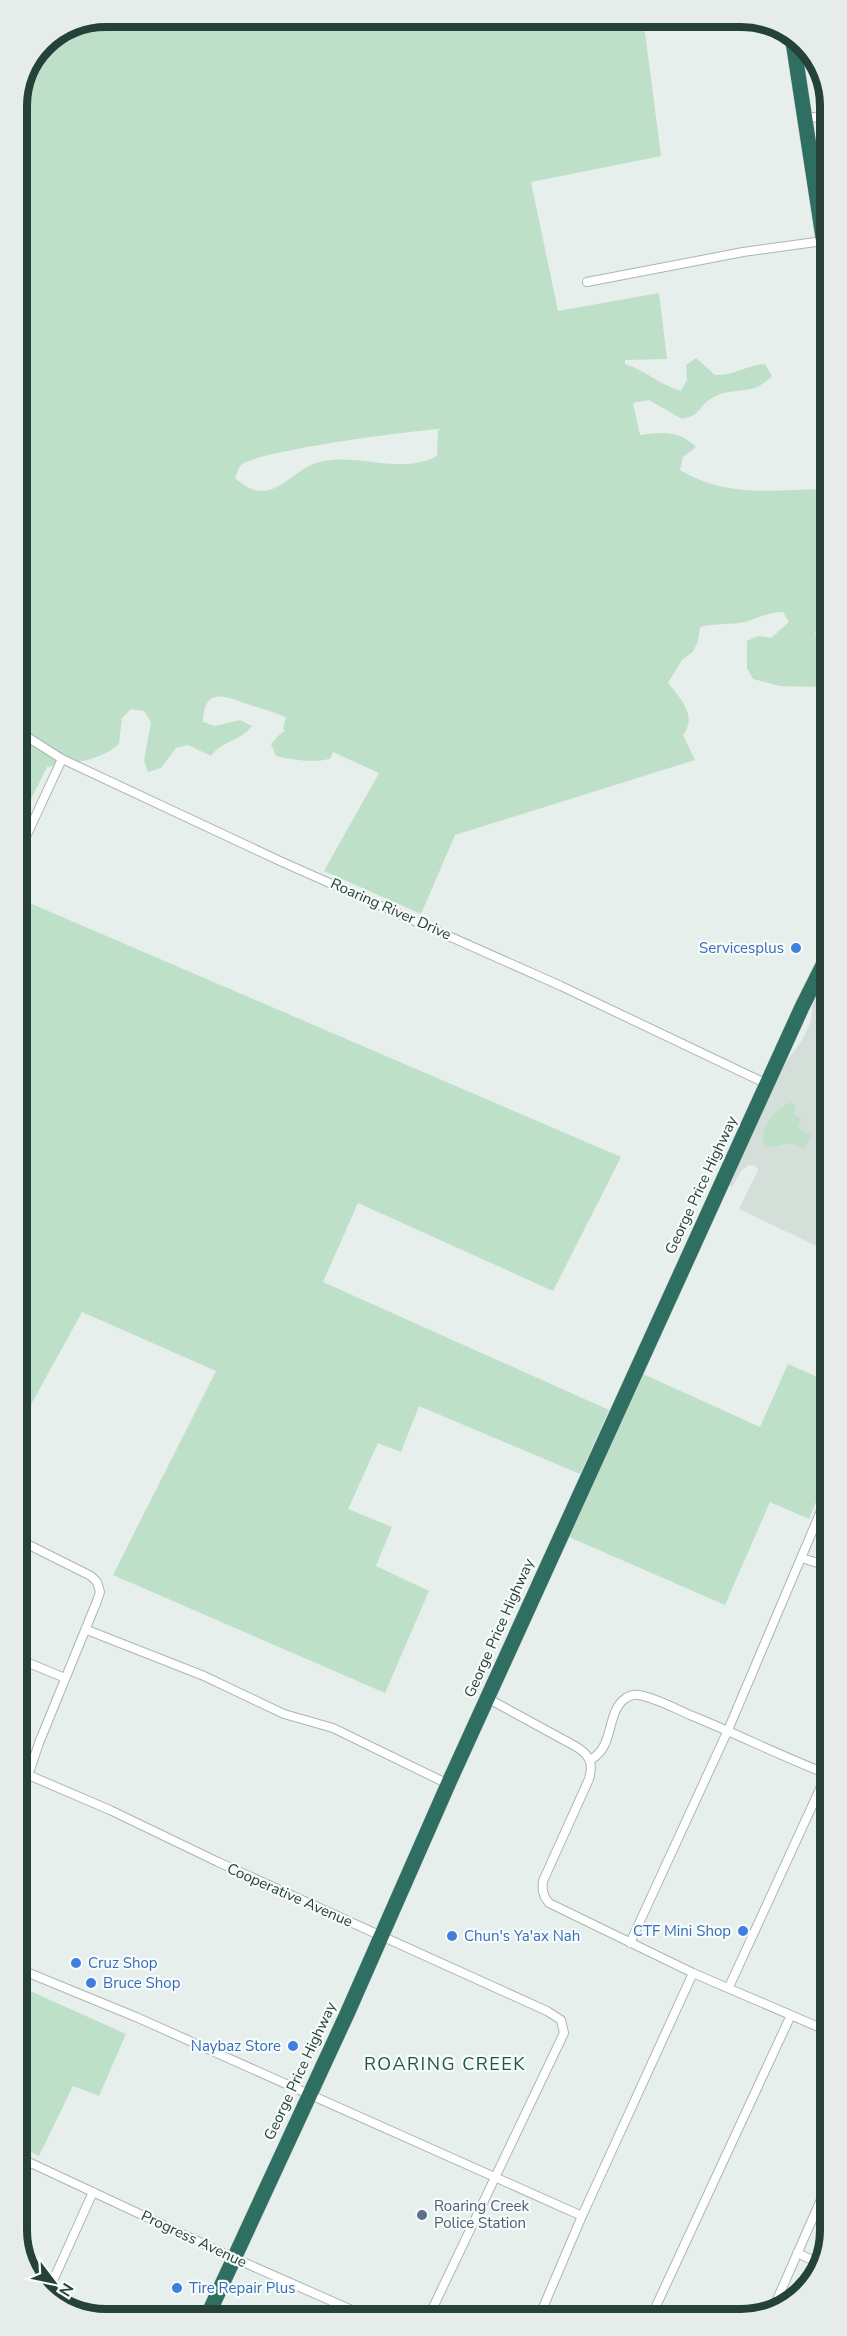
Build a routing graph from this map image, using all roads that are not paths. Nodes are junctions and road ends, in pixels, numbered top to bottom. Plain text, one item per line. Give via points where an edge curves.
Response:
1 (794, 48) edge
2 (804, 116) junction
3 (820, 118) edge
4 (820, 221) edge
5 (820, 241) edge
6 (587, 282) dead end
7 (27, 738) edge
8 (62, 759) junction
9 (27, 835) edge
10 (820, 972) edge
11 (767, 1084) junction
12 (820, 1514) edge
13 (27, 1544) edge
14 (802, 1558) junction
15 (820, 1564) edge
16 (87, 1630) junction
17 (27, 1662) edge
18 (65, 1678) junction
19 (487, 1698) junction
20 (728, 1730) junction
21 (590, 1760) junction
22 (820, 1768) edge
23 (28, 1776) joint
24 (448, 1784) junction
25 (820, 1791) edge
26 (380, 1936) junction
27 (630, 1943) junction
28 (27, 1972) edge
29 (693, 1973) junction
30 (729, 1987) junction
31 (791, 2015) junction
32 (820, 2027) edge
33 (309, 2094) junction
34 (27, 2161) edge
35 (495, 2176) junction
36 (93, 2192) junction
37 (820, 2201) edge
38 (582, 2216) junction
39 (797, 2253) junction
40 (234, 2258) junction
41 (813, 2260) edge
42 (51, 2286) edge
43 (777, 2301) edge
44 (211, 2309) edge
45 (350, 2309) edge
46 (432, 2309) edge
47 (541, 2309) edge
48 (655, 2309) edge

1 - 2 highway
2 - 3 street
2 - 4 highway
5 - 6 street
7 - 8 street, Roaring River Drive
8 - 9 street
8 - 11 street, Roaring River Drive
10 - 11 highway, George Price Highway
11 - 19 highway, George Price Highway
12 - 14 street
13 - 16 street via 98,1582 100,1592
14 - 15 street
14 - 20 street
16 - 18 street
16 - 24 street via 204,1676 284,1714 333,1728
17 - 18 street
18 - 23 street
19 - 21 street via 575,1746
19 - 24 highway, George Price Highway
20 - 21 street via 634,1695 618,1706 605,1745
20 - 22 street
20 - 27 street
21 - 27 street via 592,1771 542,1890 544,1898 558,1909
23 - 26 street, Cooperative Avenue
24 - 26 highway, George Price Highway
25 - 30 street
26 - 33 highway, George Price Highway
26 - 35 street, Cooperative Avenue via 561,2020 564,2033
27 - 29 street
28 - 33 street
29 - 30 street
29 - 38 street
30 - 31 street
31 - 32 street
31 - 48 street
33 - 35 street
33 - 40 highway, George Price Highway
34 - 36 street, Progress Avenue
35 - 38 street
35 - 46 street
36 - 40 street, Progress Avenue
36 - 42 street
37 - 39 street
38 - 47 street
39 - 41 street
39 - 43 street
40 - 44 highway, George Price Highway
40 - 45 street, Progress Avenue

